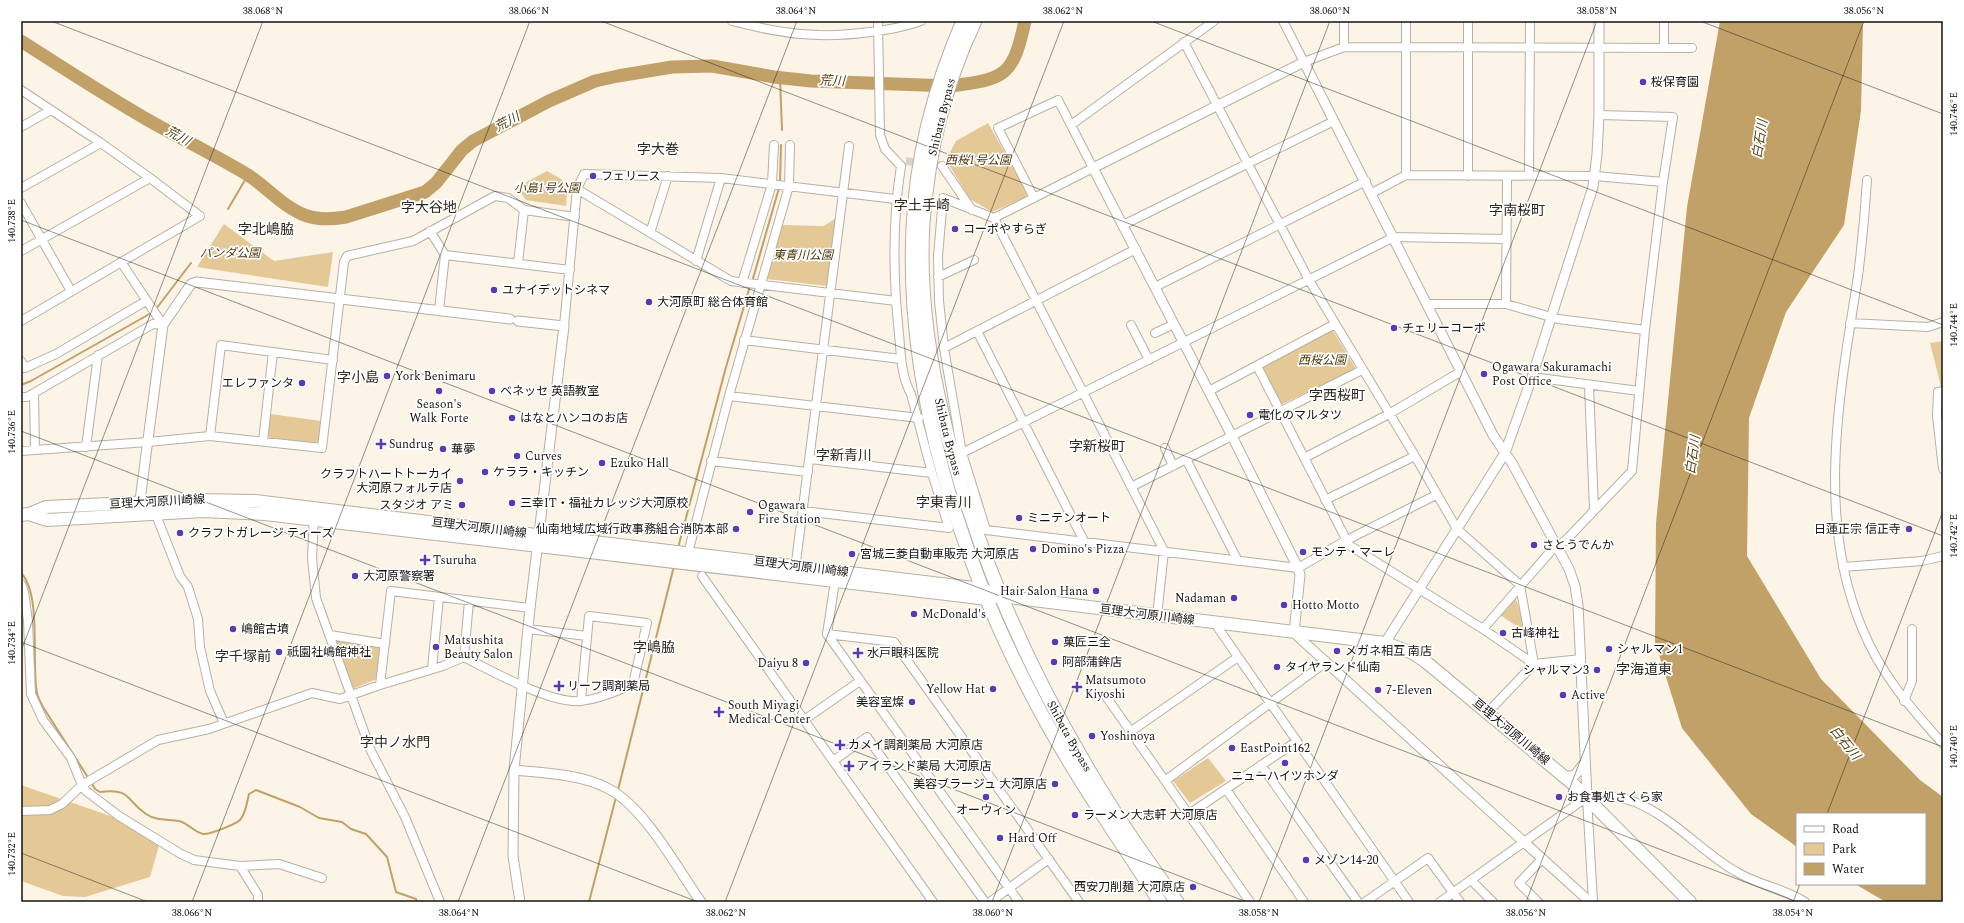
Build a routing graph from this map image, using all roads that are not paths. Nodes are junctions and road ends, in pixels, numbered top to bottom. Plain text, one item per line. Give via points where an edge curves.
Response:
1 (732, 21) edge
2 (878, 21) edge
3 (921, 21) edge
4 (963, 21) edge
5 (975, 21) edge
6 (1214, 21) edge
7 (1283, 21) edge
8 (1344, 21) edge
9 (1406, 21) edge
10 (1468, 21) edge
11 (1530, 21) edge
12 (1599, 21) edge
13 (1664, 21) edge
14 (878, 31) junction
15 (1184, 42) junction
16 (1344, 47) junction
17 (1406, 47) junction
18 (1468, 47) junction
19 (1530, 47) junction
20 (1599, 47) junction
21 (1664, 48) junction
22 (1692, 48) dead end
23 (1304, 62) junction
24 (21, 90) edge
25 (1217, 105) junction
26 (51, 110) junction
27 (1600, 115) junction
28 (1334, 121) junction
29 (1071, 125) junction
30 (21, 127) edge
31 (932, 129) junction
32 (101, 143) junction
33 (774, 145) dead end
34 (790, 145) dead end
35 (848, 146) dead end
36 (1248, 164) junction
37 (942, 166) dead end
38 (1093, 168) junction
39 (1406, 175) junction
40 (668, 176) junction
41 (1468, 176) junction
42 (1507, 176) junction
43 (1529, 176) junction
44 (1595, 176) junction
45 (150, 178) junction
46 (721, 178) junction
47 (1868, 180) dead end
48 (1366, 181) junction
49 (1663, 182) junction
50 (774, 184) junction
51 (787, 185) junction
52 (21, 188) edge
53 (577, 189) junction
54 (842, 192) junction
55 (1372, 193) junction
56 (1034, 198) junction
57 (895, 199) junction
58 (21, 203) edge
59 (524, 210) junction
60 (972, 210) junction
61 (575, 216) junction
62 (994, 218) junction
63 (1123, 225) junction
64 (1280, 225) junction
65 (430, 231) junction
66 (650, 233) junction
67 (1394, 237) junction
68 (42, 239) junction
69 (1506, 239) junction
70 (1136, 250) junction
71 (21, 251) edge
72 (445, 255) junction
73 (974, 260) dead end
74 (696, 261) junction
75 (121, 262) junction
76 (518, 263) junction
77 (570, 270) junction
78 (938, 277) junction
79 (1309, 280) junction
80 (743, 283) junction
81 (757, 285) junction
82 (1155, 287) junction
83 (71, 291) junction
84 (830, 293) junction
85 (340, 299) junction
86 (1036, 300) junction
87 (146, 301) junction
88 (896, 301) junction
89 (1428, 304) junction
90 (1506, 304) junction
91 (439, 310) junction
92 (1552, 317) junction
93 (21, 321) edge
94 (1943, 322) edge
95 (1850, 323) junction
96 (1174, 324) junction
97 (1335, 324) junction
98 (1131, 325) dead end
99 (163, 326) junction
100 (564, 326) junction
101 (1645, 330) junction
102 (977, 331) junction
103 (1155, 333) dead end
104 (744, 340) junction
105 (1184, 342) junction
106 (944, 348) junction
107 (823, 350) junction
108 (273, 352) junction
109 (98, 354) junction
110 (902, 359) junction
111 (333, 360) junction
112 (1149, 360) junction
113 (21, 361) edge
114 (1257, 366) junction
115 (1362, 370) junction
116 (1460, 372) junction
117 (1532, 377) junction
118 (1589, 386) junction
119 (1209, 391) junction
120 (1639, 391) junction
121 (1943, 391) edge
122 (34, 393) junction
123 (1083, 393) junction
124 (729, 396) junction
125 (21, 397) edge
126 (816, 406) junction
127 (1280, 411) junction
128 (1389, 414) junction
129 (919, 418) junction
130 (1023, 422) junction
131 (210, 436) junction
132 (1232, 436) junction
133 (263, 441) junction
134 (148, 442) junction
135 (86, 447) junction
136 (1165, 448) dead end
137 (35, 450) junction
138 (21, 451) edge
139 (962, 453) junction
140 (1505, 453) junction
141 (1415, 456) junction
142 (1304, 458) junction
143 (810, 459) junction
144 (1186, 459) junction
145 (711, 461) junction
146 (1173, 466) junction
147 (1943, 468) edge
148 (808, 472) junction
149 (932, 473) junction
150 (1131, 487) junction
151 (1436, 495) junction
152 (1325, 500) junction
153 (140, 503) junction
154 (1594, 509) junction
155 (803, 511) junction
156 (314, 513) junction
157 (25, 514) edge
158 (156, 514) junction
159 (138, 516) junction
160 (1457, 529) junction
161 (538, 540) junction
162 (1346, 541) junction
163 (1085, 543) junction
164 (1557, 546) junction
165 (1164, 551) junction
166 (678, 556) junction
167 (1943, 556) edge
168 (1238, 561) junction
169 (1843, 566) junction
170 (1298, 568) junction
171 (795, 571) junction
172 (702, 576) dead end
173 (835, 582) junction
174 (21, 584) edge
175 (1520, 585) junction
176 (1420, 588) junction
177 (984, 594) junction
178 (1000, 596) junction
179 (439, 598) junction
180 (469, 601) junction
181 (530, 608) junction
182 (1157, 616) junction
183 (1218, 623) junction
184 (528, 629) junction
185 (1483, 629) junction
186 (1912, 629) dead end
187 (1294, 633) junction
188 (827, 634) junction
189 (330, 635) junction
190 (587, 636) junction
191 (1385, 643) junction
192 (385, 644) junction
193 (464, 657) junction
194 (1238, 657) junction
195 (1581, 659) junction
196 (1326, 661) junction
197 (1534, 664) junction
198 (432, 669) junction
199 (860, 681) junction
200 (380, 685) junction
201 (521, 685) junction
202 (350, 695) junction
203 (1105, 695) dead end
204 (580, 701) junction
205 (1904, 701) junction
206 (1270, 703) junction
207 (1488, 712) junction
208 (804, 720) junction
209 (224, 723) junction
210 (1130, 732) junction
211 (1297, 741) junction
212 (1943, 744) edge
213 (833, 761) junction
214 (1585, 762) junction
215 (1261, 765) junction
216 (514, 770) junction
217 (1565, 776) junction
218 (1166, 780) junction
219 (84, 784) junction
220 (1226, 789) junction
221 (1587, 797) junction
222 (21, 811) edge
223 (1189, 814) junction
224 (1525, 843) junction
225 (1542, 858) junction
226 (1050, 859) junction
227 (240, 866) junction
228 (322, 878) dead end
229 (1471, 880) junction
230 (1394, 881) junction
231 (1009, 888) junction
232 (1453, 893) junction
233 (258, 902) edge
234 (440, 902) edge
235 (520, 902) edge
236 (701, 902) edge
237 (933, 902) edge
238 (985, 902) edge
239 (990, 902) edge
240 (1019, 902) edge
241 (1079, 902) edge
242 (1160, 902) edge
243 (1177, 902) edge
244 (1250, 902) edge
245 (1304, 902) edge
246 (1358, 902) edge
247 (1365, 902) edge
248 (1409, 902) edge
249 (1440, 902) edge
250 (1460, 902) edge
251 (1493, 902) edge
252 (1538, 902) edge
253 (1592, 902) edge
254 (1690, 902) edge
255 (1805, 902) edge

1 - 14 street via 768,31 801,36 839,36
2 - 14 street
3 - 14 street
4 - 31 highway, Shibata Bypass via 941,76
5 - 31 highway, Shibata Bypass
6 - 15 street
7 - 23 street
8 - 16 street
9 - 17 street
10 - 18 street
11 - 19 street
12 - 20 street
13 - 21 street
14 - 57 street via 880,135 885,149 903,164
15 - 25 street
15 - 29 street
16 - 17 street
16 - 23 street
17 - 18 street
17 - 39 street
18 - 19 street
18 - 41 street
19 - 20 street
19 - 43 street
20 - 21 street
20 - 27 street
21 - 22 street
23 - 25 street
23 - 28 street
24 - 26 street
25 - 36 street
25 - 38 street
26 - 30 street
26 - 32 street
27 - 44 street
27 - 49 street via 1673,116
28 - 36 street
28 - 48 street
29 - 38 street
29 - 56 street via 1058,100 998,128
31 - 177 highway, Shibata Bypass via 917,183 913,227 912,279 915,326 922,380 941,464
31 - 178 highway, Shibata Bypass via 923,224 924,295 935,386 956,472 990,574
32 - 45 street
32 - 52 street
33 - 50 street
34 - 51 street
35 - 54 street
36 - 63 street
36 - 64 street
37 - 60 street
38 - 56 street
38 - 63 street
39 - 41 street
39 - 55 street
40 - 46 street
40 - 53 street via 584,174
40 - 66 street
41 - 42 street
42 - 43 street
42 - 69 street
43 - 44 street
44 - 49 street
44 - 92 street
45 - 68 street
45 - 75 street via 200,216
46 - 50 street
46 - 74 street
47 - 95 street via 1863,237
48 - 55 street
48 - 64 street
49 - 101 street
50 - 51 street
50 - 80 street
51 - 54 street
51 - 81 street
53 - 61 street
53 - 66 street
54 - 57 street
54 - 84 street
55 - 67 street
56 - 62 street
57 - 88 street
58 - 68 street
59 - 61 street
59 - 65 street via 508,198 495,196
59 - 76 street
60 - 62 street
60 - 78 street via 943,198
61 - 77 street
62 - 86 street
63 - 70 street
64 - 79 street
64 - 82 street
65 - 72 street
65 - 85 street via 413,241 347,256
66 - 74 street
67 - 69 street
67 - 79 street
67 - 89 street
68 - 71 street
68 - 83 street
69 - 90 street
70 - 82 street
70 - 86 street
72 - 76 street
72 - 91 street
73 - 78 street
74 - 80 street via 731,281
75 - 83 street
75 - 87 street
76 - 77 street
77 - 100 street
78 - 106 street
79 - 97 street
79 - 105 street
80 - 81 street
81 - 84 street
81 - 104 street
82 - 96 street
83 - 93 street
84 - 88 street
84 - 107 street
85 - 91 street
85 - 99 street via 197,282 192,284
85 - 111 street
86 - 102 street
86 - 123 street
87 - 99 street
87 - 113 street via 56,354 25,368
88 - 110 street
89 - 90 street
89 - 116 street
90 - 92 street
91 - 100 street
92 - 101 street
92 - 117 street
94 - 95 street via 1928,327
95 - 169 street via 1841,390 1835,486 1837,529
96 - 103 street
96 - 105 street
97 - 114 street
97 - 115 street
98 - 112 street
99 - 109 street via 153,324
99 - 134 street
100 - 161 street
101 - 120 street
102 - 106 street
102 - 130 street
104 - 107 street
104 - 124 street
105 - 112 street
105 - 119 street
106 - 139 street
107 - 110 street
107 - 126 street
108 - 111 street
108 - 131 street via 221,345
108 - 133 street
109 - 122 street
109 - 135 street
110 - 129 street via 905,383
111 - 133 street via 322,448
112 - 123 street
114 - 119 street
114 - 127 street
115 - 127 street
115 - 128 street
116 - 128 street
116 - 140 street
117 - 118 street
117 - 140 street
118 - 120 street
118 - 154 street
119 - 132 street
120 - 154 street via 1632,471
121 - 147 street via 1938,392 1937,416
122 - 125 street
122 - 137 street
123 - 130 street
123 - 150 street
124 - 126 street
124 - 145 street
126 - 129 street
126 - 143 street
127 - 132 street
127 - 142 street
128 - 141 street
128 - 142 street
129 - 149 street
130 - 139 street
130 - 163 street
131 - 133 street
131 - 134 street
132 - 144 street
132 - 170 street
134 - 135 street
134 - 153 street
135 - 137 street
136 - 146 street
137 - 138 street
139 - 163 street via 986,530
140 - 160 street
140 - 164 street
141 - 151 street
141 - 152 street
142 - 152 street
143 - 148 street
143 - 149 street
144 - 146 street
144 - 168 street
145 - 148 street
145 - 166 street
146 - 150 street
148 - 155 street
149 - 155 street via 949,528
150 - 165 street
151 - 160 street
151 - 162 street
152 - 162 street
153 - 156 main road, 亘理大河原川崎線 via 231,500
153 - 157 main road, 亘理大河原川崎線 via 46,508
153 - 159 street
154 - 164 street via 1566,540
155 - 171 street
156 - 158 main road, 亘理大河原川崎線 via 203,511
156 - 161 main road, 亘理大河原川崎線
156 - 189 street via 312,558 316,598
157 - 159 main road, 亘理大河原川崎線 via 47,520
158 - 159 main road, 亘理大河原川崎線
158 - 209 street via 180,576 188,587 198,619 200,647 210,691
160 - 175 street
160 - 176 street
161 - 166 main road, 亘理大河原川崎線
161 - 181 street
162 - 170 street
162 - 176 street
163 - 165 street
164 - 175 street
164 - 195 street via 1575,586
165 - 168 street
165 - 182 street
166 - 171 main road, 亘理大河原川崎線
167 - 169 street via 1922,561
168 - 170 street
169 - 205 street via 1862,629 1874,654
170 - 187 street via 1300,575
171 - 173 main road, 亘理大河原川崎線
171 - 177 main road, 亘理大河原川崎線
172 - 208 street
173 - 177 main road, 亘理大河原川崎線
173 - 188 street
174 - 219 street via 28,620 31,694 43,720 71,758
175 - 185 street
175 - 197 street
176 - 185 street
176 - 191 street
177 - 178 main road, 亘理大河原川崎線
177 - 242 highway, Shibata Bypass via 1040,709
178 - 182 main road, 亘理大河原川崎線
178 - 243 highway, Shibata Bypass via 1026,656 1064,727 1120,821
179 - 180 street
179 - 192 street via 391,591
179 - 198 street
180 - 181 street
180 - 193 street
181 - 184 street
182 - 183 main road, 亘理大河原川崎線
183 - 187 main road, 亘理大河原川崎線
183 - 194 street via 1218,628
184 - 190 street
184 - 201 street
185 - 197 street
186 - 205 street via 1912,681
187 - 191 main road, 亘理大河原川崎線
187 - 196 street
188 - 199 street
188 - 226 street via 894,642
189 - 192 street
189 - 202 street
190 - 204 street
190 - 204 street via 589,616 647,623 633,684
191 - 207 main road, 亘理大河原川崎線 via 1402,648 1426,662
192 - 200 street
193 - 198 street
193 - 201 street
194 - 206 street
194 - 210 street
195 - 197 street
195 - 214 street
196 - 206 street
196 - 224 street
197 - 207 street
198 - 200 street
199 - 208 street
199 - 231 street
200 - 202 street
201 - 204 street via 563,700
201 - 216 street
202 - 209 street via 340,699 312,693
202 - 234 street via 371,751 405,817
203 - 210 street
205 - 212 street
206 - 211 street
206 - 218 street
207 - 217 main road, 亘理大河原川崎線
208 - 213 street
209 - 219 street via 209,729 158,740
210 - 218 street
211 - 215 street
211 - 230 street
213 - 237 street
213 - 238 street via 867,737
214 - 217 street via 1575,775
214 - 221 street
215 - 220 street
215 - 246 street
216 - 235 street via 513,856
216 - 236 street via 580,779 609,788 634,807
217 - 221 main road, 亘理大河原川崎線
218 - 223 street
219 - 222 street via 62,804 50,810
219 - 227 street via 86,791 119,816 181,854 207,863
220 - 223 street
220 - 245 street
221 - 224 street
221 - 253 street
221 - 254 main road, 亘理大河原川崎線
221 - 255 street via 1609,796 1641,805 1680,828 1736,872
223 - 244 street
224 - 225 street
224 - 229 street
225 - 252 street via 1519,883
225 - 253 street
226 - 231 street
226 - 241 street
227 - 228 street via 279,864
227 - 233 street via 258,895
229 - 232 street
229 - 251 street
230 - 232 street via 1428,858
230 - 247 street
230 - 248 street
231 - 239 street
231 - 240 street
232 - 249 street
232 - 250 street

